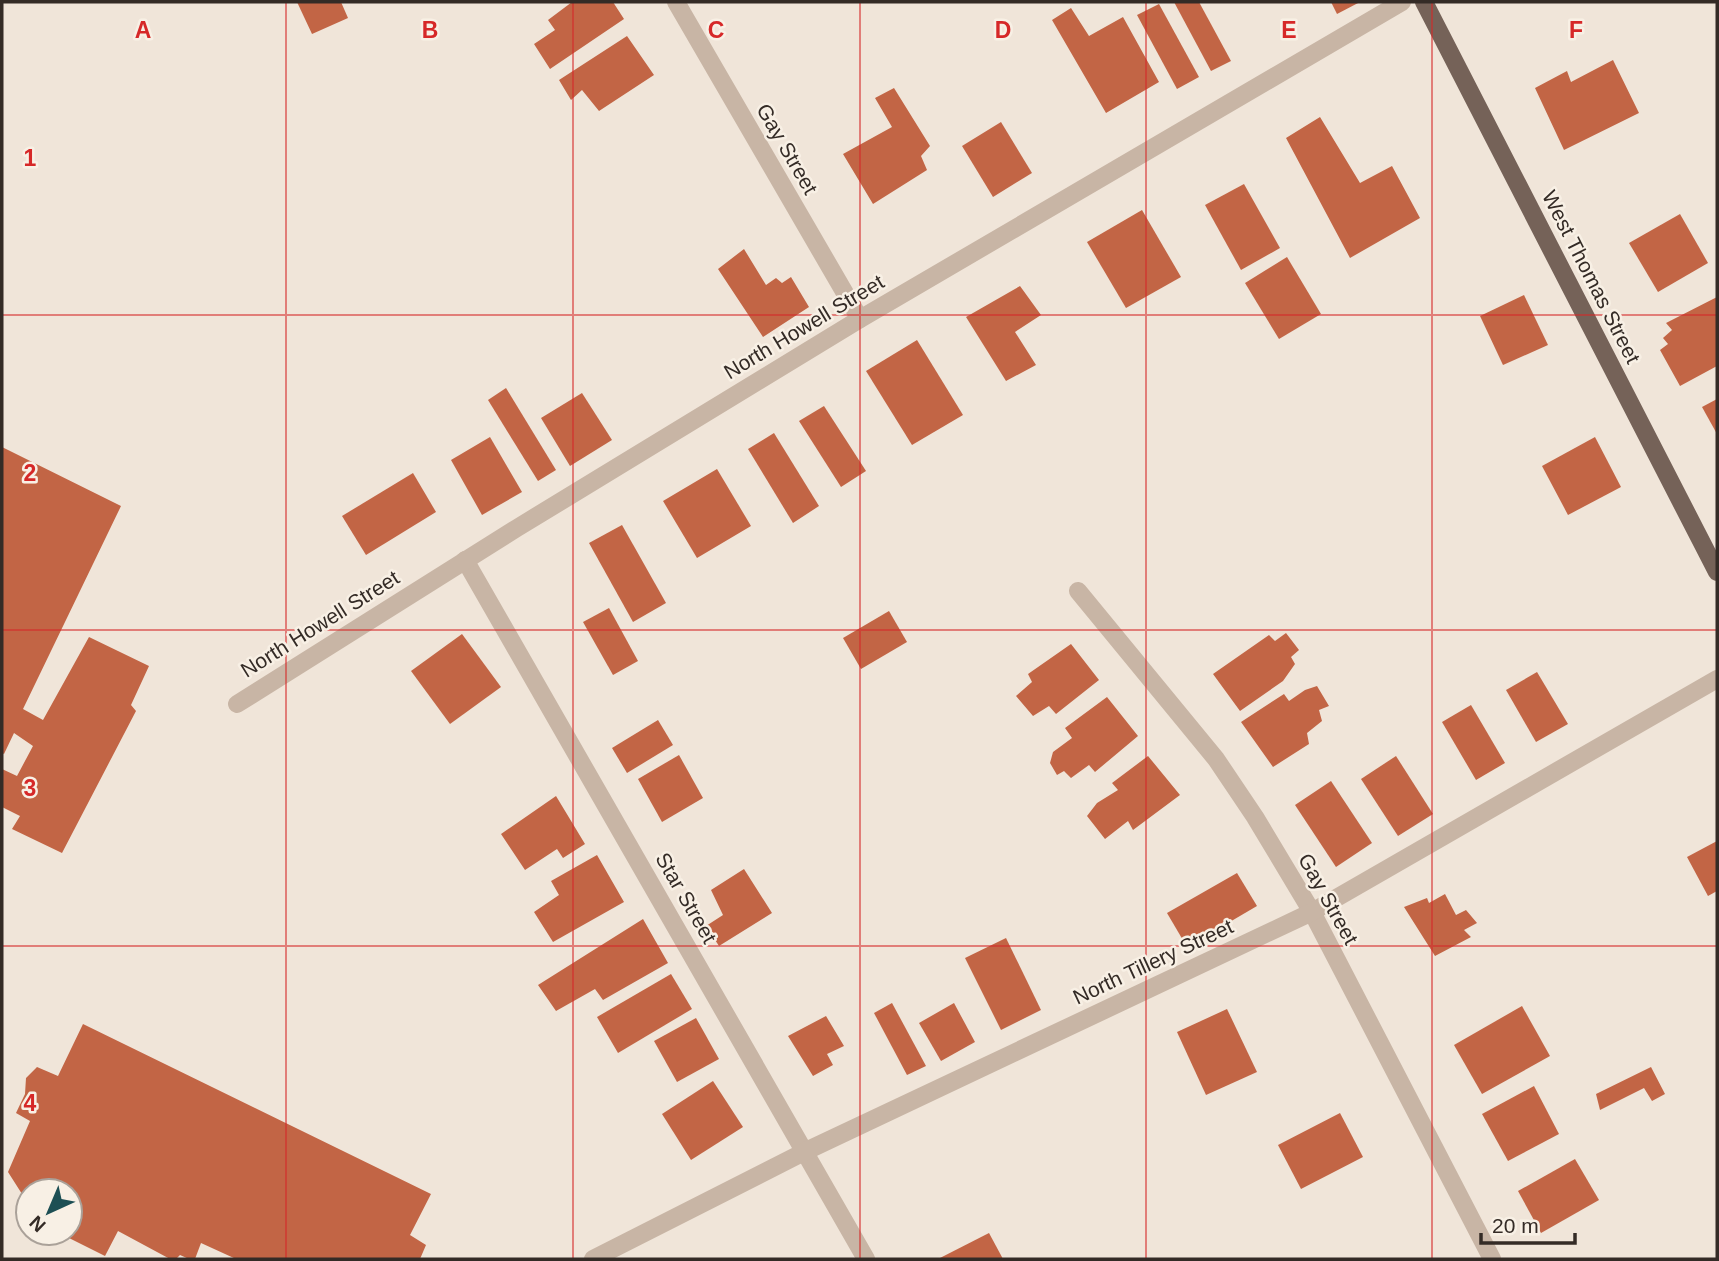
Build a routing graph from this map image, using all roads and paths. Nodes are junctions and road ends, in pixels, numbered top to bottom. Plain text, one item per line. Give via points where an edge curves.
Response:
1 (676, 2) edge
2 (1402, 2) edge
3 (1424, 2) edge
4 (860, 318) junction
5 (465, 560) junction
6 (1717, 572) edge
7 (1078, 591) dead end
8 (1717, 678) edge
9 (237, 704) dead end
10 (1312, 912) junction
11 (806, 1151) junction
12 (593, 1259) edge
13 (866, 1259) edge
14 (1492, 1259) edge

1 - 4 street, Gay Street
2 - 4 street, North Howell Street
3 - 6 main road, West Thomas Street
4 - 5 street, North Howell Street
5 - 9 street, North Howell Street
5 - 11 street, Star Street
7 - 10 street, Gay Street via 1216,759
8 - 10 street, North Tillery Street
10 - 11 street, North Tillery Street
10 - 14 street, Gay Street
11 - 12 street, North Tillery Street
11 - 13 street, Star Street

